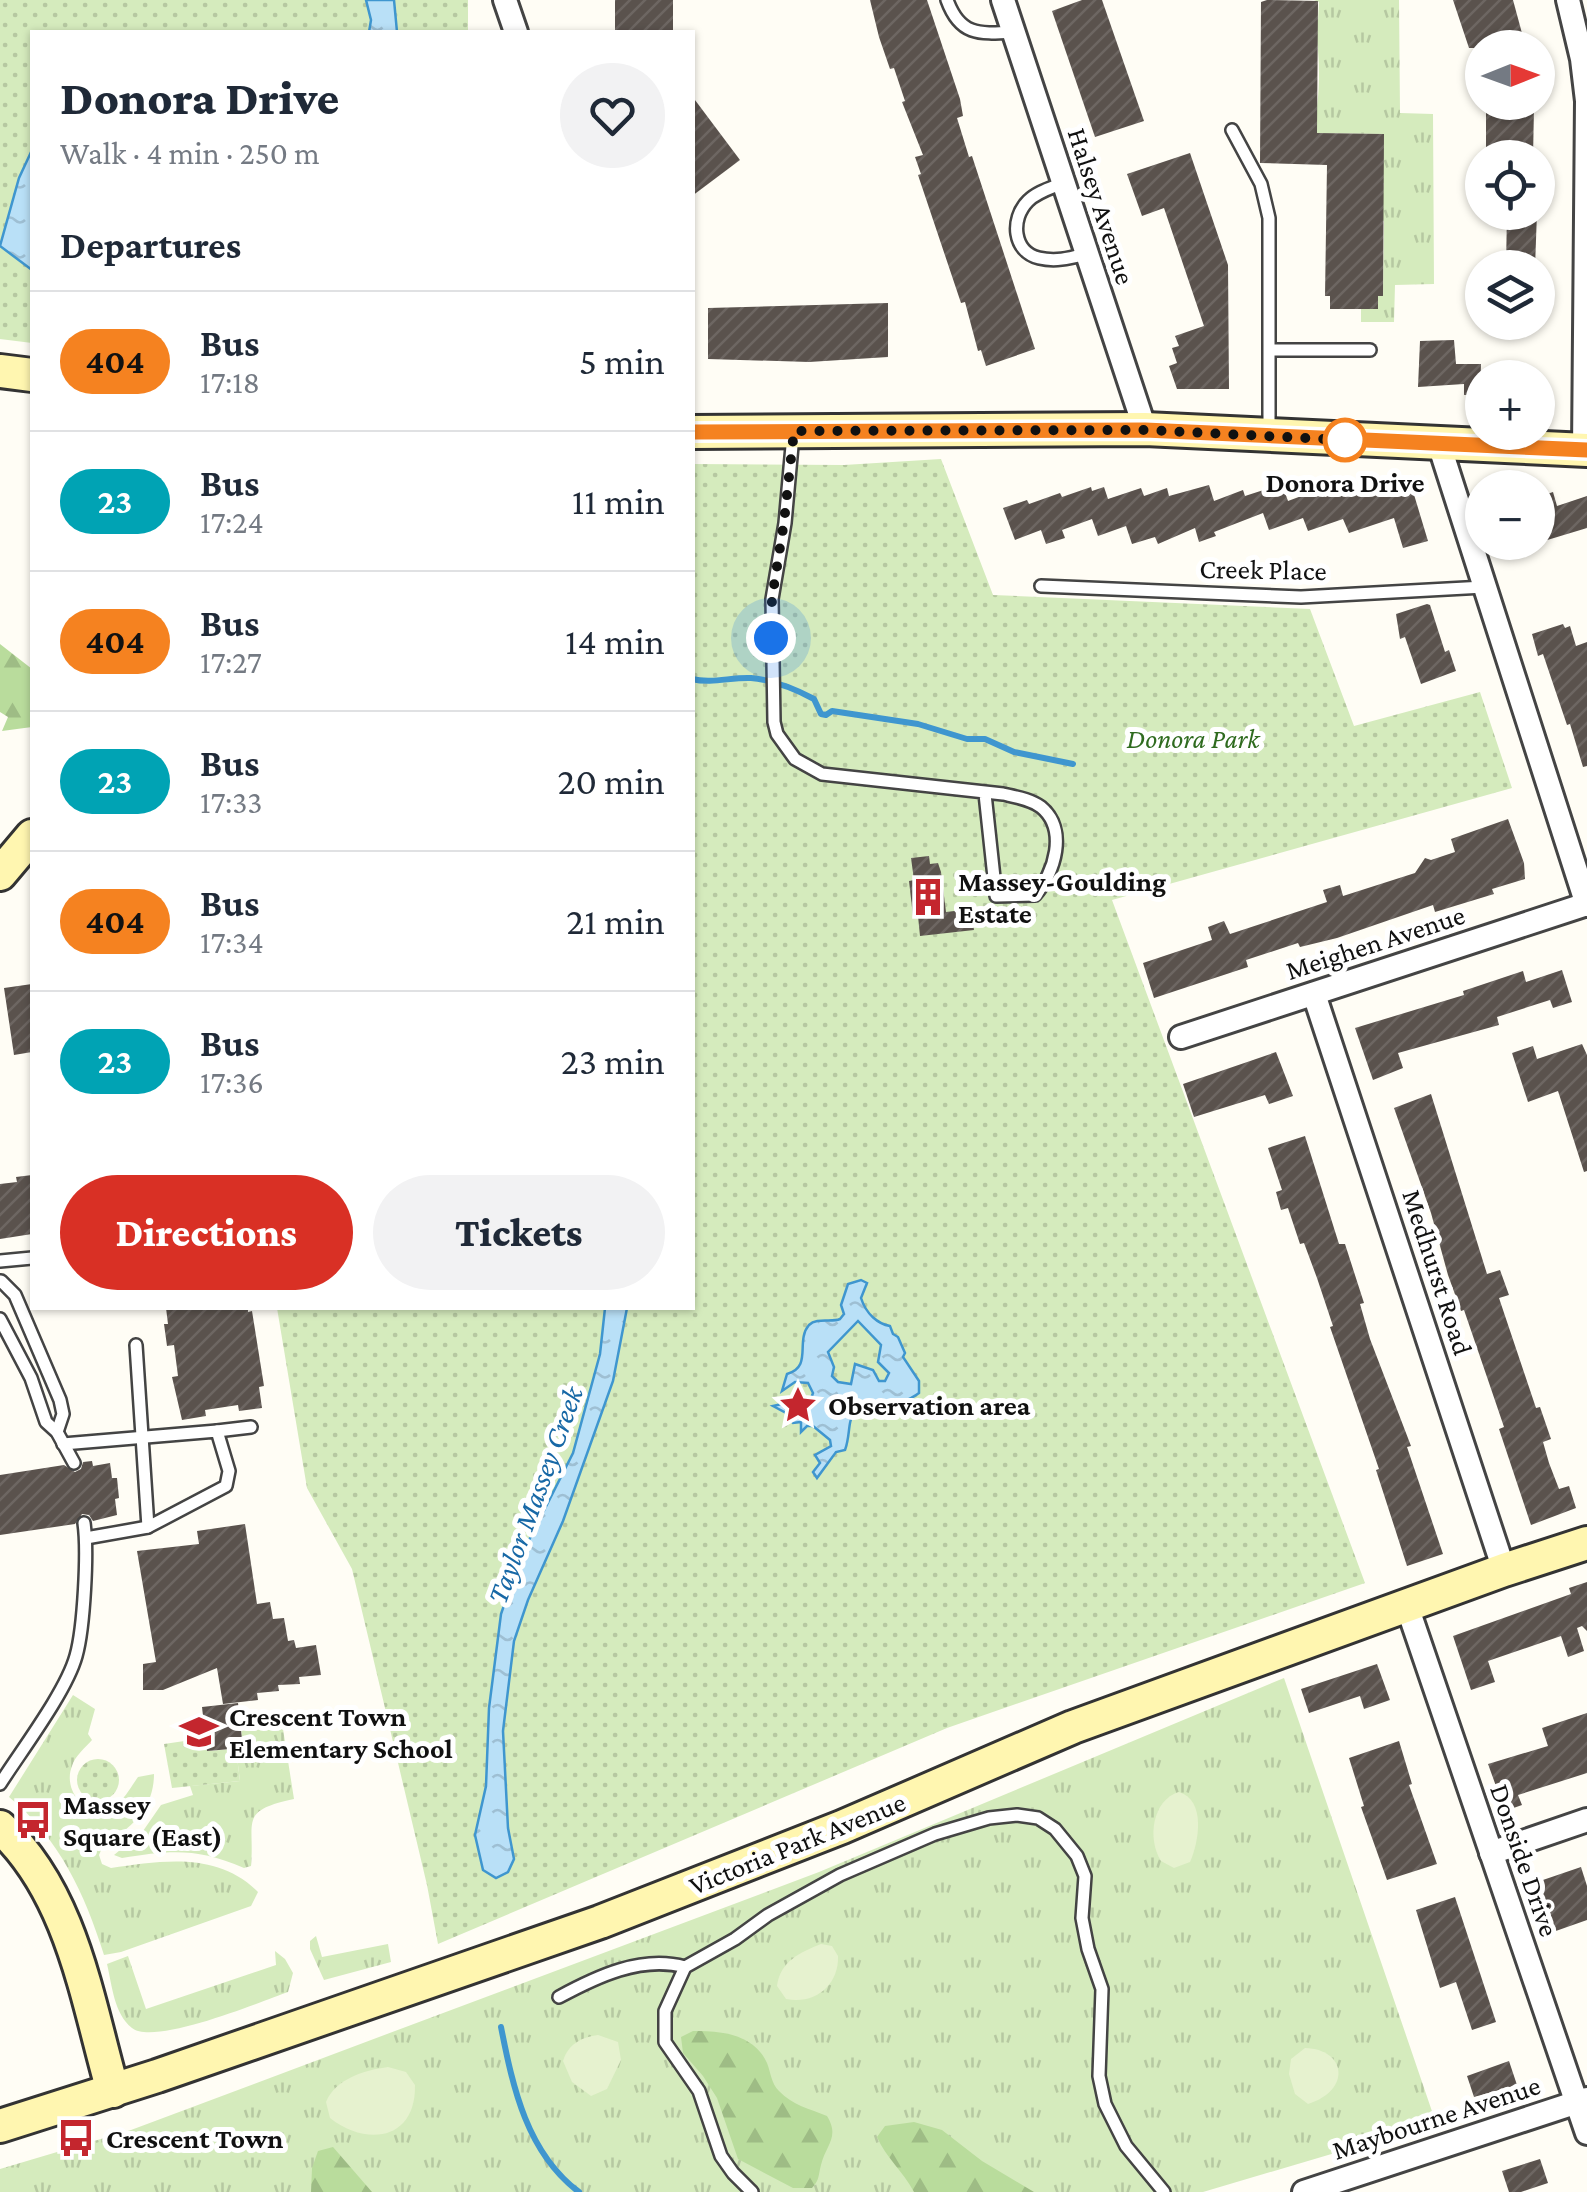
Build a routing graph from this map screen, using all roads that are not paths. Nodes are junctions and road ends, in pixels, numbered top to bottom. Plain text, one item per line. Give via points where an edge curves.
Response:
1 (505, 0) edge
2 (947, 0) edge
3 (1003, 0) edge
4 (1568, 0) edge
5 (515, 30) edge
6 (1014, 32) junction
7 (1232, 130) dead end
8 (1063, 183) junction
9 (1086, 254) junction
10 (1270, 350) junction
11 (1370, 350) dead end
12 (0, 371) edge
13 (30, 375) edge
14 (1145, 430) junction
15 (794, 431) junction
16 (695, 432) edge
17 (1269, 437) junction
18 (1439, 444) junction
19 (1586, 450) edge
20 (1041, 586) dead end
21 (1484, 587) junction
22 (984, 794) junction
23 (30, 838) edge
24 (0, 874) edge
25 (1587, 904) edge
26 (1314, 994) junction
27 (1181, 1037) dead end
28 (30, 1258) edge
29 (0, 1260) edge
30 (1, 1282) edge
31 (0, 1319) edge
32 (136, 1344) dead end
33 (251, 1427) dead end
34 (217, 1432) junction
35 (60, 1438) junction
36 (143, 1438) junction
37 (74, 1463) dead end
38 (84, 1523) dead end
39 (148, 1526) junction
40 (86, 1538) junction
41 (1587, 1542) edge
42 (1504, 1570) junction
43 (1407, 1606) junction
44 (0, 1784) edge
45 (1587, 1820) edge
46 (0, 1827) edge
47 (1491, 1852) junction
48 (685, 1966) junction
49 (559, 1997) dead end
50 (113, 2090) junction
51 (1582, 2101) edge
52 (0, 2126) edge
53 (1587, 2133) edge
54 (752, 2192) edge
55 (1164, 2192) edge
56 (1304, 2192) edge

1 - 5 street
2 - 6 lane via 954,18 971,30
3 - 6 street, Halsey Avenue
4 - 19 street via 1587,100
6 - 8 street, Halsey Avenue
7 - 10 lane via 1261,184 1270,218
8 - 9 street, Halsey Avenue
8 - 9 lane via 1039,193 1020,212 1019,242 1040,259
9 - 14 street, Halsey Avenue
10 - 11 lane
10 - 17 lane
12 - 13 main road
14 - 15 main road
14 - 17 main road
15 - 16 main road
15 - 22 lane via 772,598 777,734 808,768
17 - 18 main road
18 - 19 main road
18 - 21 street
20 - 21 lane, Creek Place via 1301,597
21 - 25 street
22 - 22 lane via 1029,800 1050,818 1056,853 1036,895 996,896
23 - 24 main road
25 - 26 street, Meighen Avenue
26 - 27 street, Meighen Avenue
26 - 42 street, Medhurst Road
28 - 29 lane
29 - 30 lane
30 - 35 lane via 15,1295 60,1400
31 - 35 lane via 46,1422
32 - 36 lane
33 - 34 lane
34 - 36 lane
34 - 39 lane via 226,1486
35 - 36 lane
35 - 37 lane
36 - 39 lane
38 - 40 lane
39 - 40 lane
40 - 44 lane via 76,1656
41 - 42 main road, Victoria Park Avenue
42 - 43 main road, Victoria Park Avenue
43 - 47 street, Donside Drive
43 - 50 main road, Victoria Park Avenue via 1073,1727 600,1922
45 - 47 street
46 - 50 main road via 36,1866 54,1900
47 - 51 street, Donside Drive
48 - 49 lane via 615,1972
48 - 54 lane via 665,2010 665,2042 699,2090 721,2156
48 - 55 lane via 794,1899 935,1834 989,1818 1038,1818 1062,1836 1085,1876 1082,1918 1102,1988 1105,2104 1126,2146
50 - 52 main road, Victoria Park Avenue
51 - 53 street, Donside Drive
51 - 56 street, Maybourne Avenue

